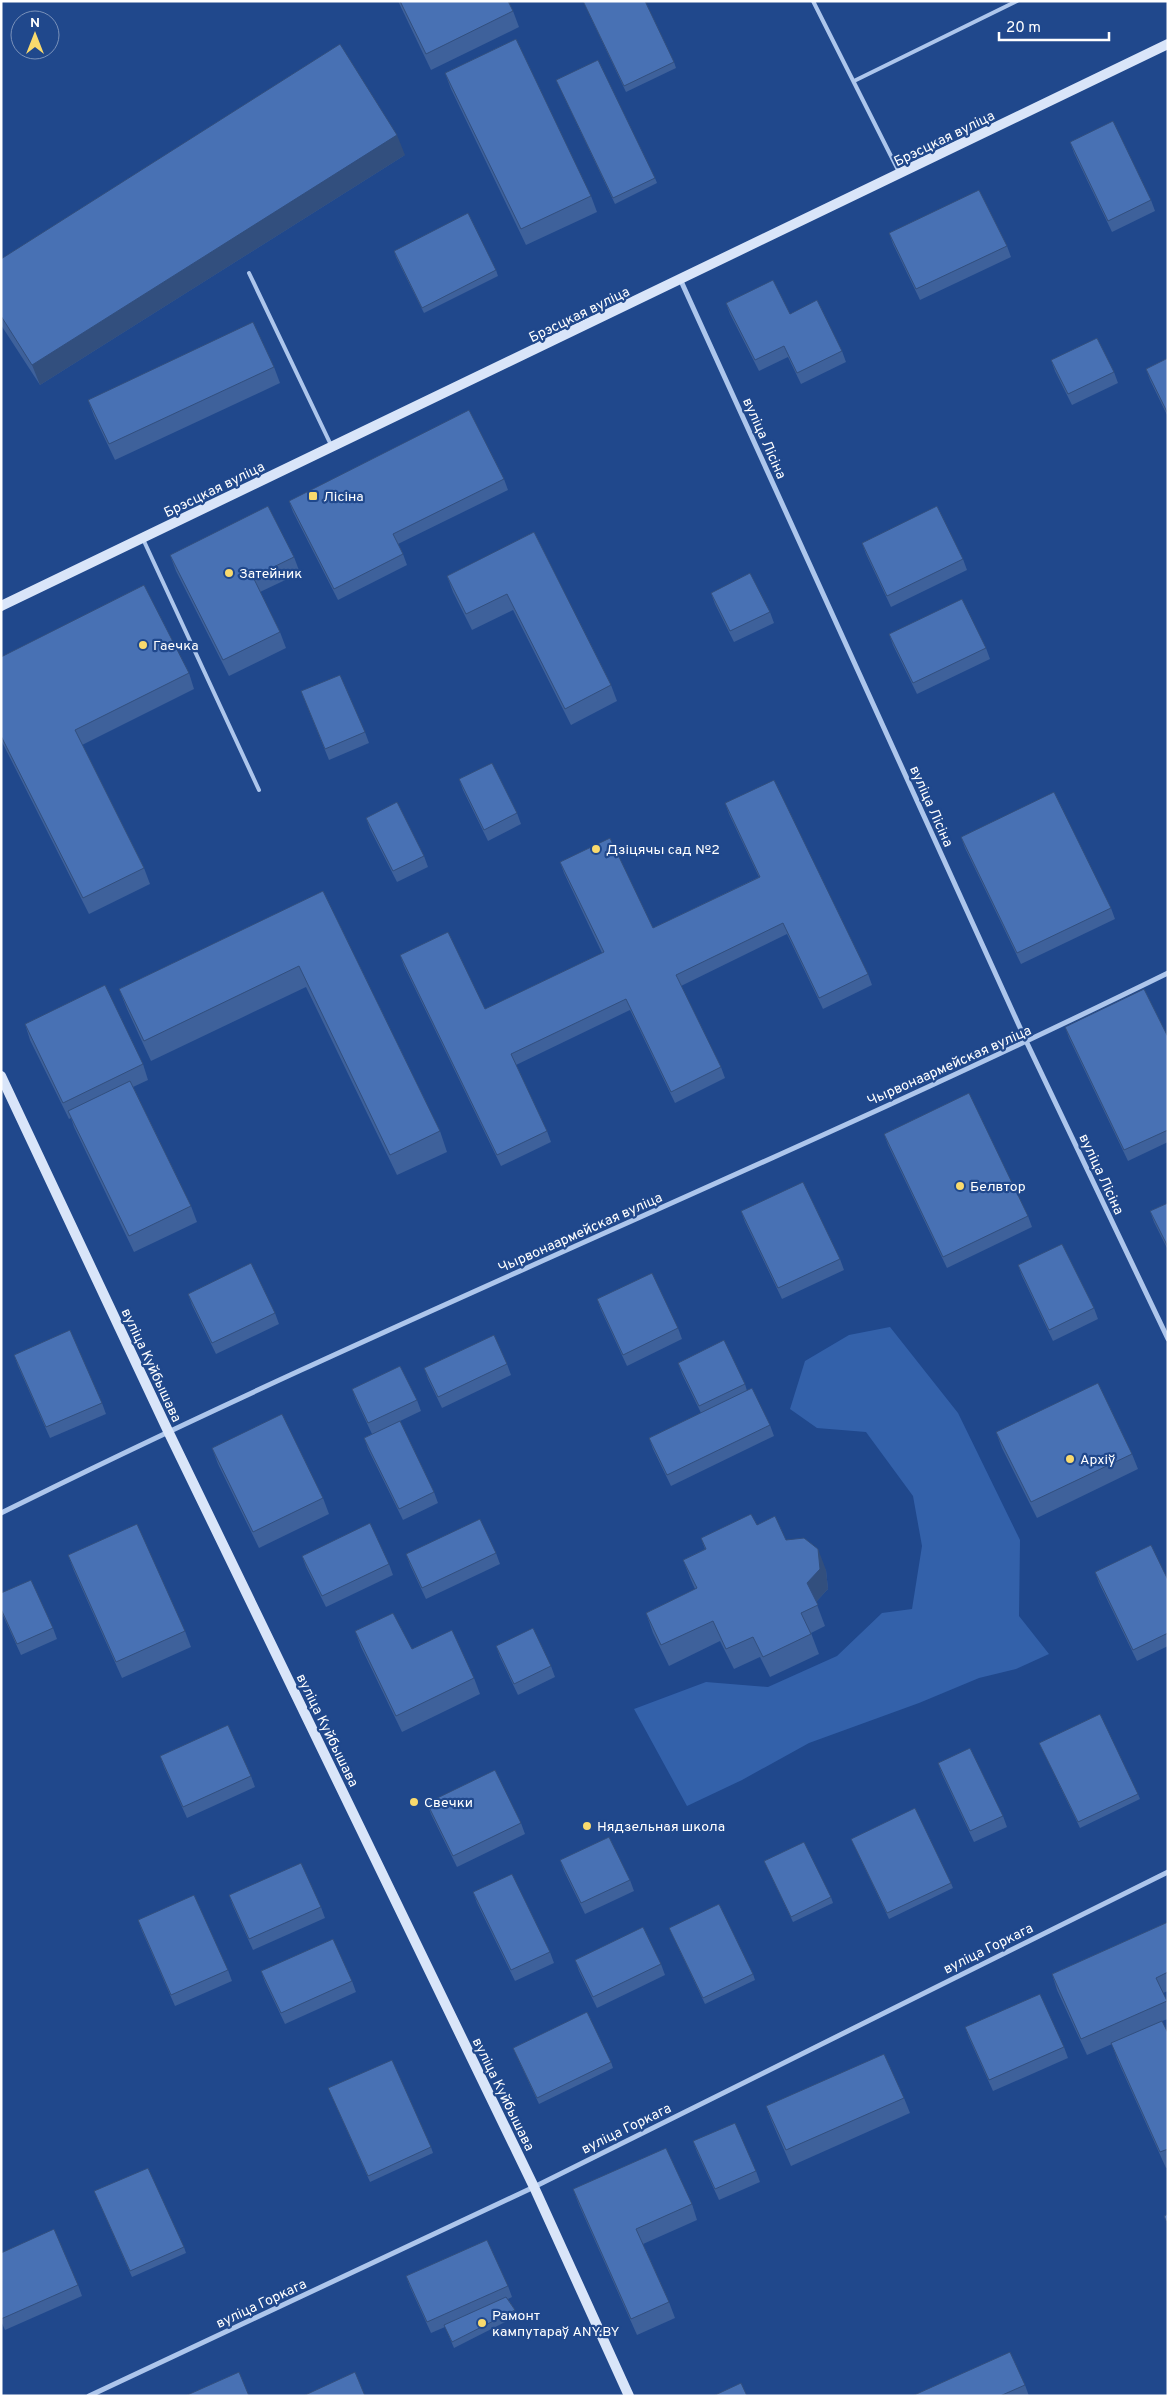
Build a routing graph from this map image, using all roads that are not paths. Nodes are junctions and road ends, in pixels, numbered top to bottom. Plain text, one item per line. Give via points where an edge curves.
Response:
1 (813, 1) edge
2 (1017, 1) edge
3 (1168, 44) edge
4 (854, 81) junction
5 (900, 174) junction
6 (249, 272) dead end
7 (681, 280) junction
8 (332, 447) junction
9 (142, 539) junction
10 (1, 606) edge
11 (259, 790) dead end
12 (1168, 973) edge
13 (1027, 1043) junction
14 (1, 1076) edge
15 (1168, 1339) edge
16 (168, 1431) junction
17 (1, 1513) edge
18 (1168, 1872) edge
19 (534, 2187) junction
20 (89, 2396) edge
21 (629, 2396) edge

1 - 4 lane
2 - 4 lane
3 - 5 street, Брэсцкая вуліца
4 - 5 lane
5 - 7 street, Брэсцкая вуліца
6 - 8 lane
7 - 8 street, Брэсцкая вуліца
7 - 13 street, вуліца Лісіна
8 - 9 street, Брэсцкая вуліца
9 - 10 street, Брэсцкая вуліца
9 - 11 lane
12 - 13 street, Чырвонаармейская вуліца
13 - 15 street, вуліца Лісіна
13 - 16 street, Чырвонаармейская вуліца
14 - 16 street, вуліца Куйбышава
16 - 17 street, Чырвонаармейская вуліца
16 - 19 street, вуліца Куйбышава
18 - 19 street, вуліца Горкага
19 - 20 street, вуліца Горкага
19 - 21 street, вуліца Куйбышава

